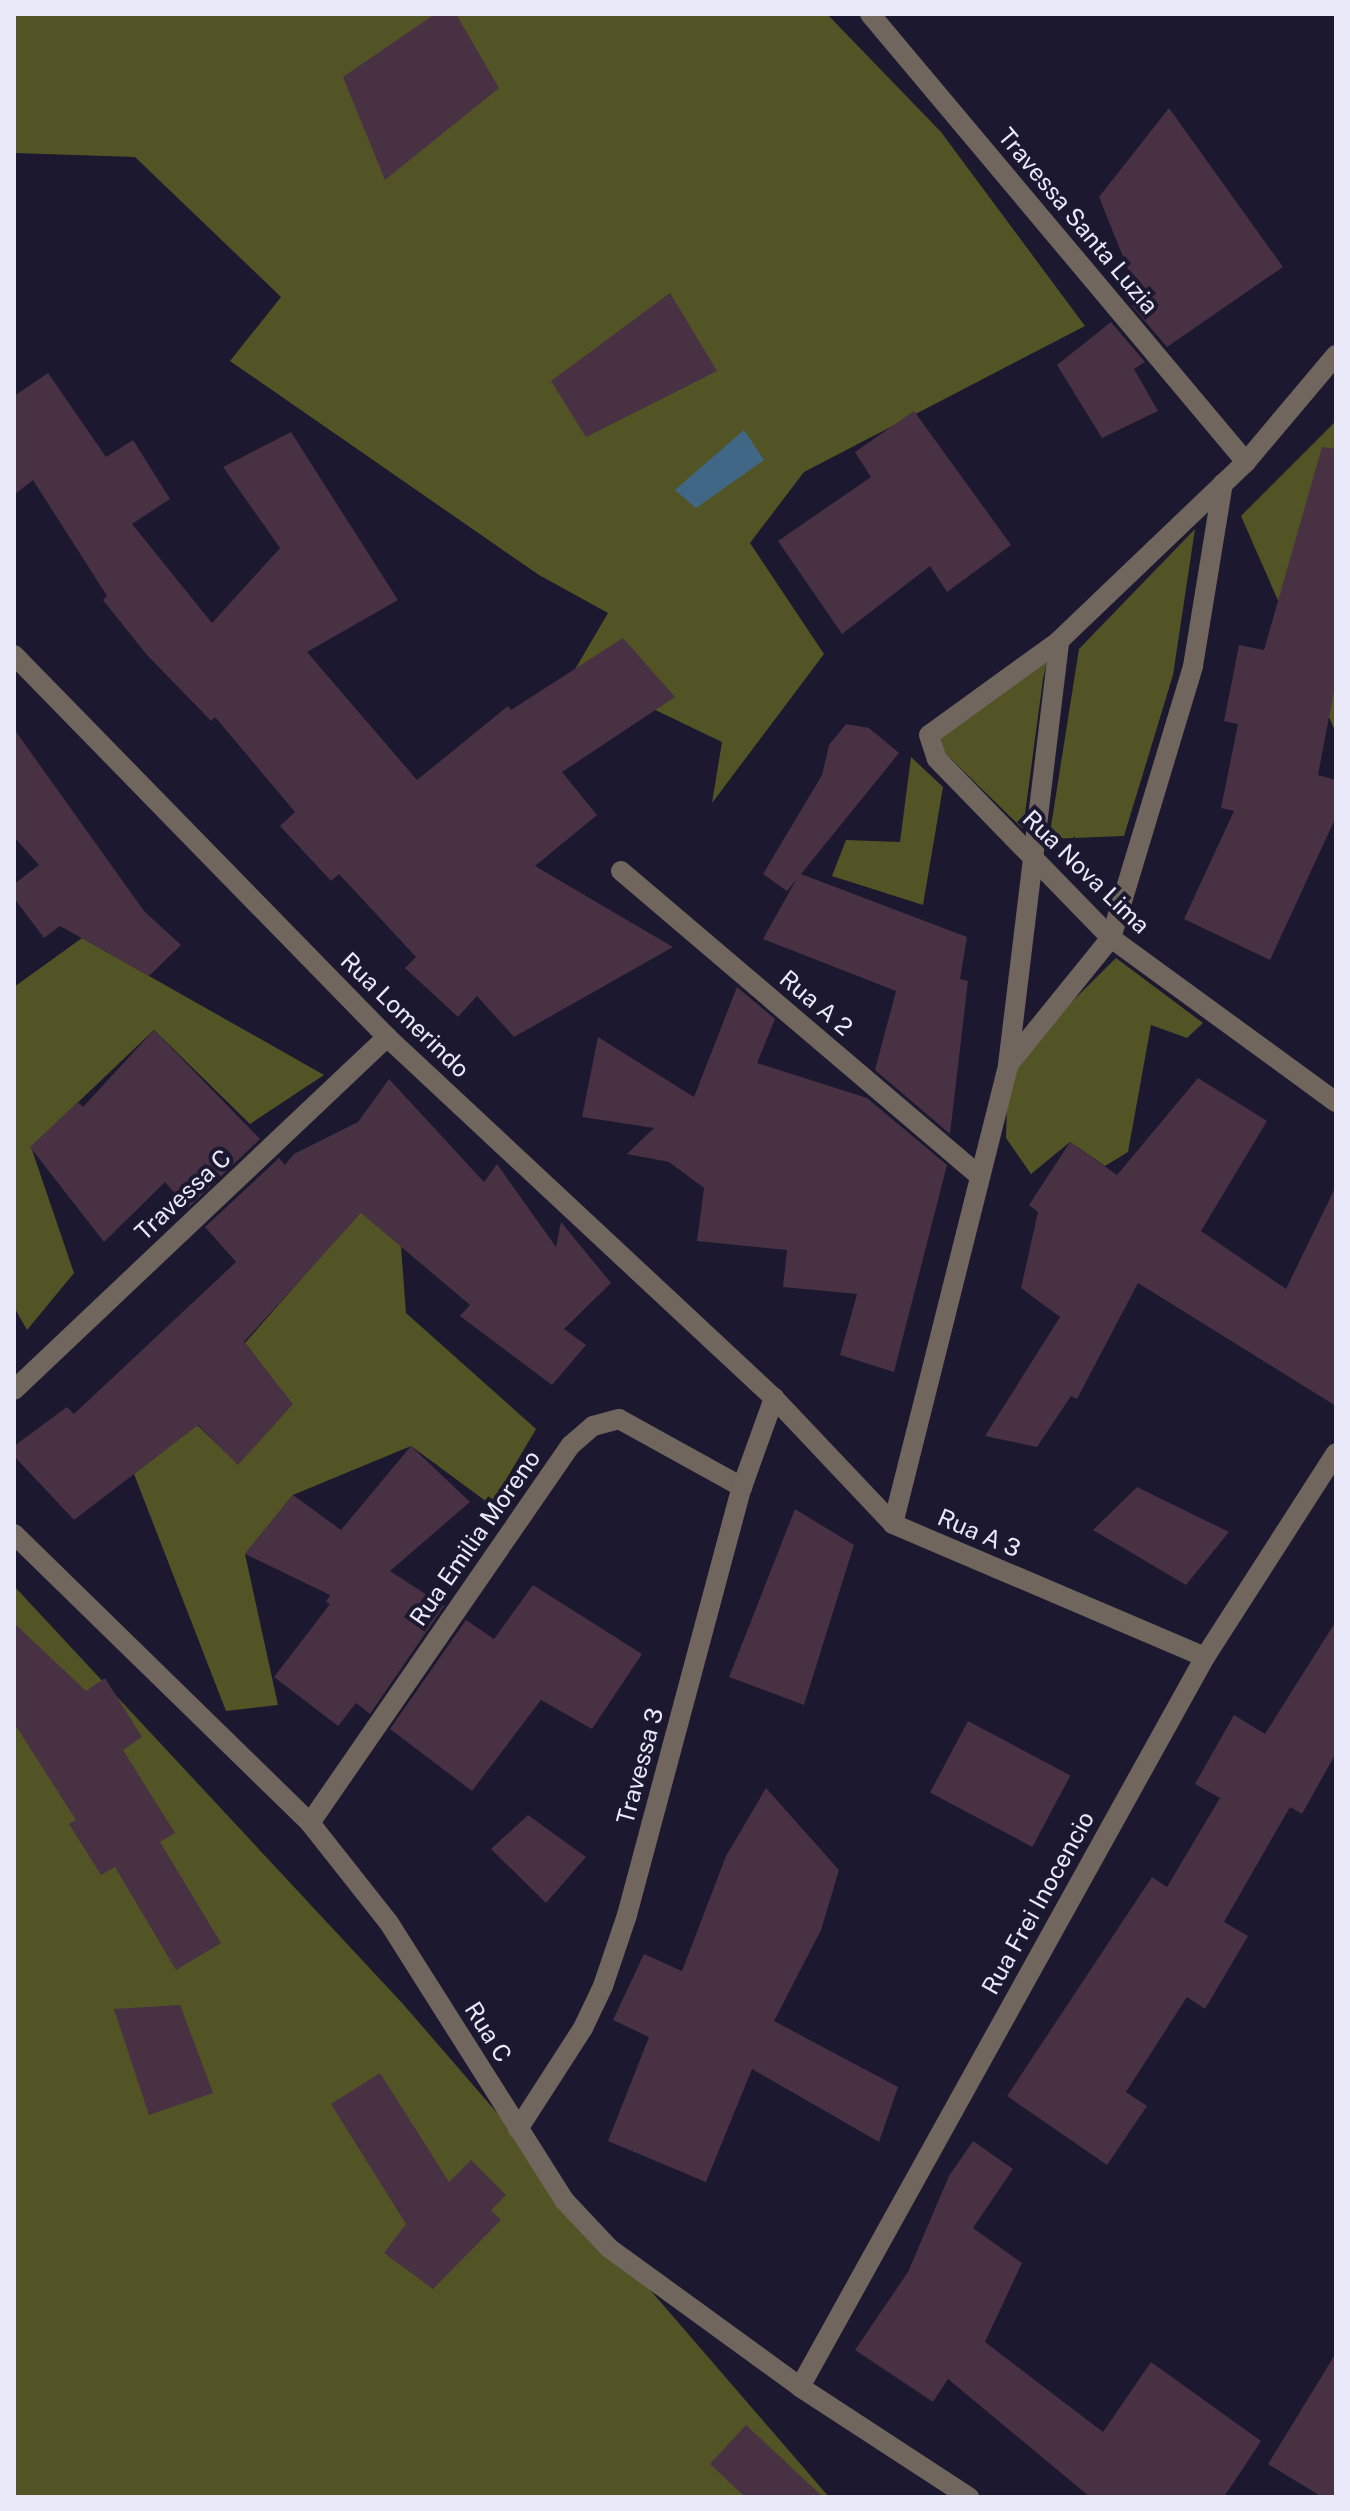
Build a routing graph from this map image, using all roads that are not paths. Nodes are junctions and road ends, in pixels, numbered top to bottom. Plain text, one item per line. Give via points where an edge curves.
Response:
1 (870, 14) edge
2 (1336, 355) edge
3 (1246, 462) junction
4 (1223, 483) junction
5 (1059, 641) junction
6 (14, 655) edge
7 (1030, 854) junction
8 (621, 871) dead end
9 (1111, 938) junction
10 (387, 1037) junction
11 (1008, 1065) junction
12 (1336, 1102) edge
13 (978, 1175) junction
14 (14, 1390) edge
15 (774, 1398) junction
16 (1336, 1453) edge
17 (742, 1487) junction
18 (893, 1524) junction
19 (14, 1534) edge
20 (1205, 1657) junction
21 (310, 1823) junction
22 (518, 2129) junction
23 (800, 2387) junction
24 (969, 2497) edge

1 - 3 street, Travessa Santa Luzia
2 - 3 street
3 - 4 street
4 - 5 street
4 - 9 street via 1193,666
5 - 7 street
5 - 7 street, Rua Nova Lima via 936,725 929,735 931,748
6 - 10 street, Rua Lomerindo
7 - 9 street, Rua Nova Lima
7 - 11 street
8 - 13 street, Rua A 2
9 - 11 street
9 - 12 street, Rua Nova Lima
10 - 14 street, Travessa C
10 - 15 street, Rua Lomerindo
11 - 13 street
13 - 18 street
15 - 17 street, Travessa 3
15 - 18 street, Rua A 3
16 - 20 street, Rua Frei Inocencio
17 - 21 street, Rua Emilia Moreno via 619,1419 593,1426 571,1445
17 - 22 street, Travessa 3 via 627,1915 603,1986 583,2028
18 - 20 street, Rua A 3
19 - 21 street, Rua C
20 - 23 street, Rua Frei Inocencio
21 - 22 street, Rua C via 389,1923
22 - 23 street, Rua C via 564,2200 609,2248
23 - 24 street, Rua C

